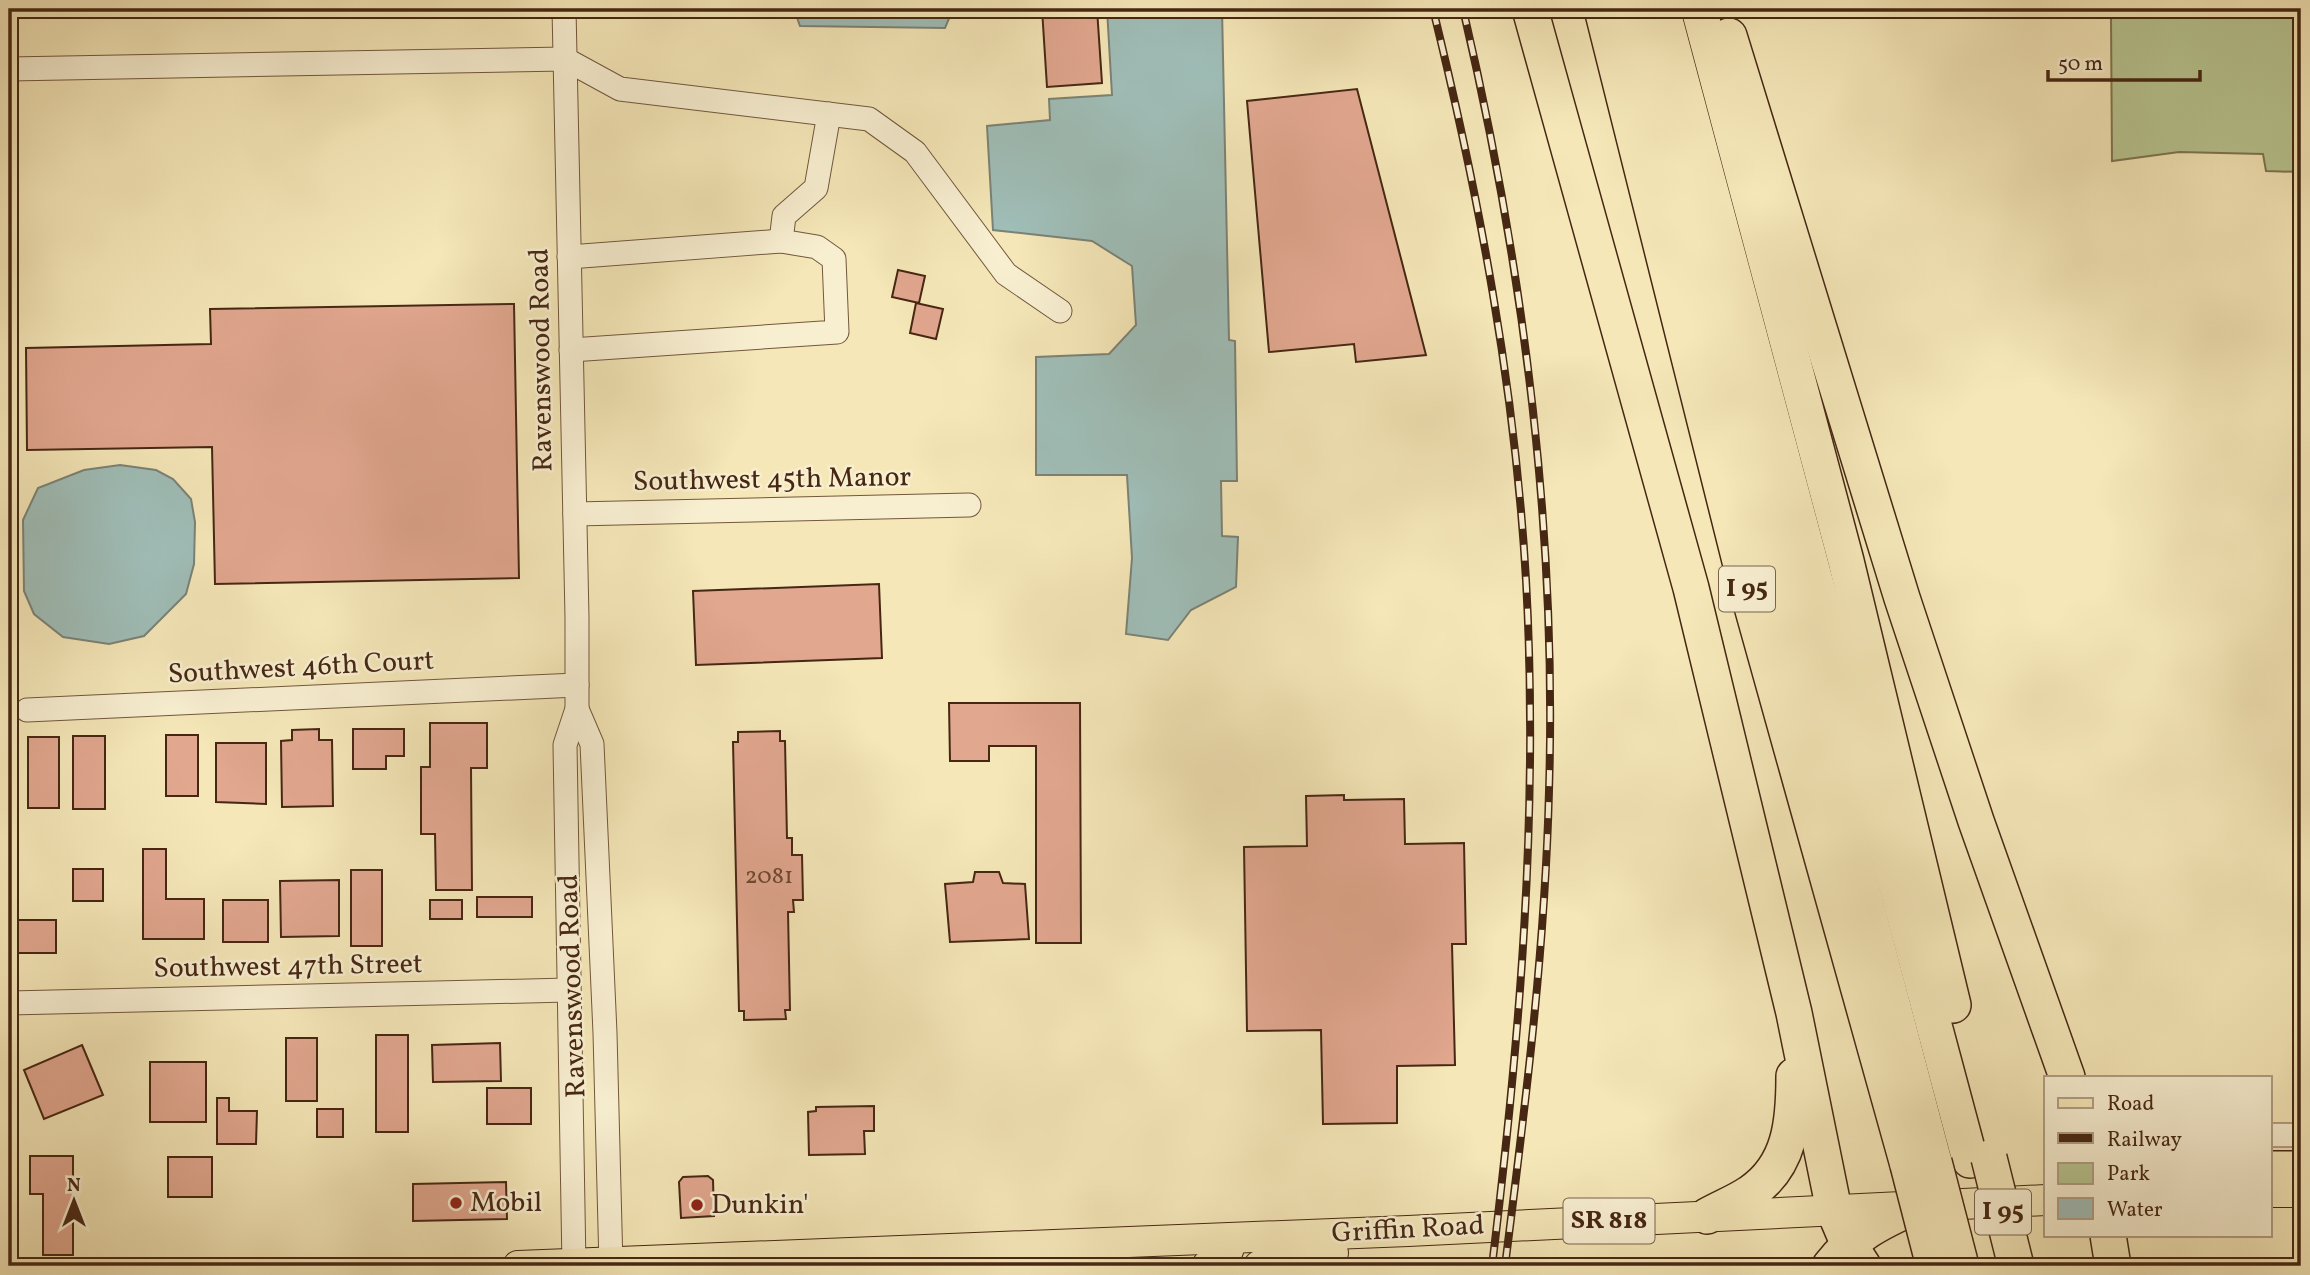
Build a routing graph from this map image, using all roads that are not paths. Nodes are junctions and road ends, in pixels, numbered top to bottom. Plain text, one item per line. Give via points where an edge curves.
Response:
1 (564, 9) edge
2 (1530, 9) edge
3 (1602, 9) edge
4 (1629, 9) edge
5 (1662, 9) edge
6 (1699, 9) edge
7 (1714, 9) edge
8 (565, 59) junction
9 (9, 69) edge
10 (829, 114) junction
11 (781, 241) junction
12 (569, 257) junction
13 (1060, 311) dead end
14 (571, 350) junction
15 (970, 505) dead end
16 (575, 514) junction
17 (577, 685) junction
18 (577, 709) junction
19 (27, 710) dead end
20 (568, 990) junction
21 (10, 1003) edge
22 (1794, 1013) junction
23 (2068, 1076) edge
24 (2272, 1135) edge
25 (2301, 1135) edge
26 (1980, 1159) junction
27 (1921, 1163) junction
28 (2272, 1169) edge
29 (2301, 1169) edge
30 (2272, 1192) edge
31 (2301, 1192) edge
32 (2044, 1200) edge
33 (1915, 1206) junction
34 (1834, 1210) junction
35 (1707, 1216) junction
36 (1408, 1231) junction
37 (2108, 1236) edge
38 (1232, 1238) junction
39 (1847, 1258) edge
40 (574, 1265) edge
41 (612, 1265) edge
42 (518, 1266) edge
43 (1207, 1266) edge
44 (1259, 1266) edge
45 (1934, 1266) edge
46 (1961, 1266) edge
47 (1998, 1266) edge
48 (2016, 1266) edge
49 (2113, 1266) edge

1 - 8 street, Ravenswood Road
2 - 22 highway via 1691,588
3 - 27 highway, I 95 via 1746,585
4 - 27 highway
5 - 26 highway
6 - 26 highway, I 95 via 1846,561
7 - 23 highway via 1725,24 1963,782
8 - 9 street
8 - 10 street via 620,89
8 - 12 street, Ravenswood Road
10 - 11 street via 816,188 785,216
10 - 13 street via 869,119 915,152 1006,274
11 - 12 street
11 - 14 street via 817,247 834,259 837,332
12 - 14 street, Ravenswood Road
14 - 16 street, Ravenswood Road
15 - 16 street, Southwest 45th Manor
16 - 17 street, Ravenswood Road
17 - 18 street, Ravenswood Road
17 - 19 street, Southwest 46th Court
18 - 20 street, Ravenswood Road via 565,745
18 - 41 street, Ravenswood Road via 592,744
20 - 21 street, Southwest 47th Street
20 - 40 street, Ravenswood Road
22 - 34 highway
22 - 35 highway via 1794,1112 1788,1143 1774,1170 1751,1193
24 - 25 street
26 - 47 highway
26 - 48 highway, I 95, bridge
27 - 45 highway, I 95, bridge
27 - 46 highway, bridge
28 - 29 highway
30 - 31 main road
32 - 33 main road, Griffin Road / SR 818
33 - 34 main road, Griffin Road / SR 818
33 - 39 highway via 1872,1226
34 - 35 main road, Griffin Road / SR 818
34 - 39 highway
35 - 36 main road, Griffin Road / SR 818
36 - 38 main road, Griffin Road / SR 818
36 - 44 main road via 1375,1250 1297,1255
37 - 49 highway
38 - 41 main road, Griffin Road / SR 818
38 - 43 main road via 1229,1253
40 - 41 main road, Griffin Road / SR 818
40 - 42 main road, Griffin Road / SR 818

